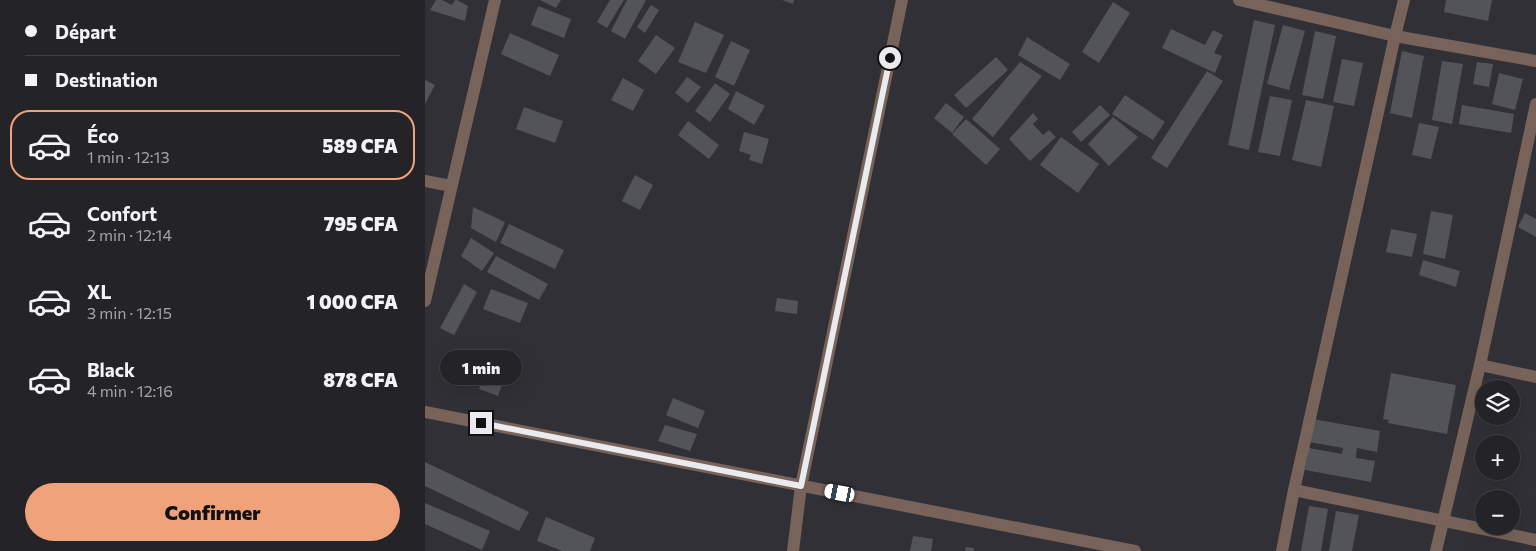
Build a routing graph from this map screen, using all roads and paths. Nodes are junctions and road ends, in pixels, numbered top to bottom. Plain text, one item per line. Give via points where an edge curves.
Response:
1 (495, 0) edge
2 (902, 0) edge
3 (1239, 0) edge
4 (1404, 0) edge
5 (1395, 36) junction
6 (1536, 61) edge
7 (1536, 104) edge
8 (425, 181) edge
9 (451, 186) junction
10 (425, 301) edge
11 (1480, 365) junction
12 (1536, 377) edge
13 (425, 412) edge
14 (801, 486) junction
15 (1294, 490) junction
16 (1442, 521) junction
17 (1536, 540) edge
18 (793, 551) edge
19 (1135, 551) edge
20 (1282, 551) edge
21 (1436, 551) edge

1 - 9 street
2 - 14 street
3 - 5 street
4 - 5 street
5 - 6 street
5 - 15 street
7 - 11 street
8 - 9 street
9 - 10 street
11 - 12 street
11 - 16 street
13 - 14 street
14 - 18 street
14 - 19 street
15 - 16 street
15 - 20 street
16 - 17 street
16 - 21 street

